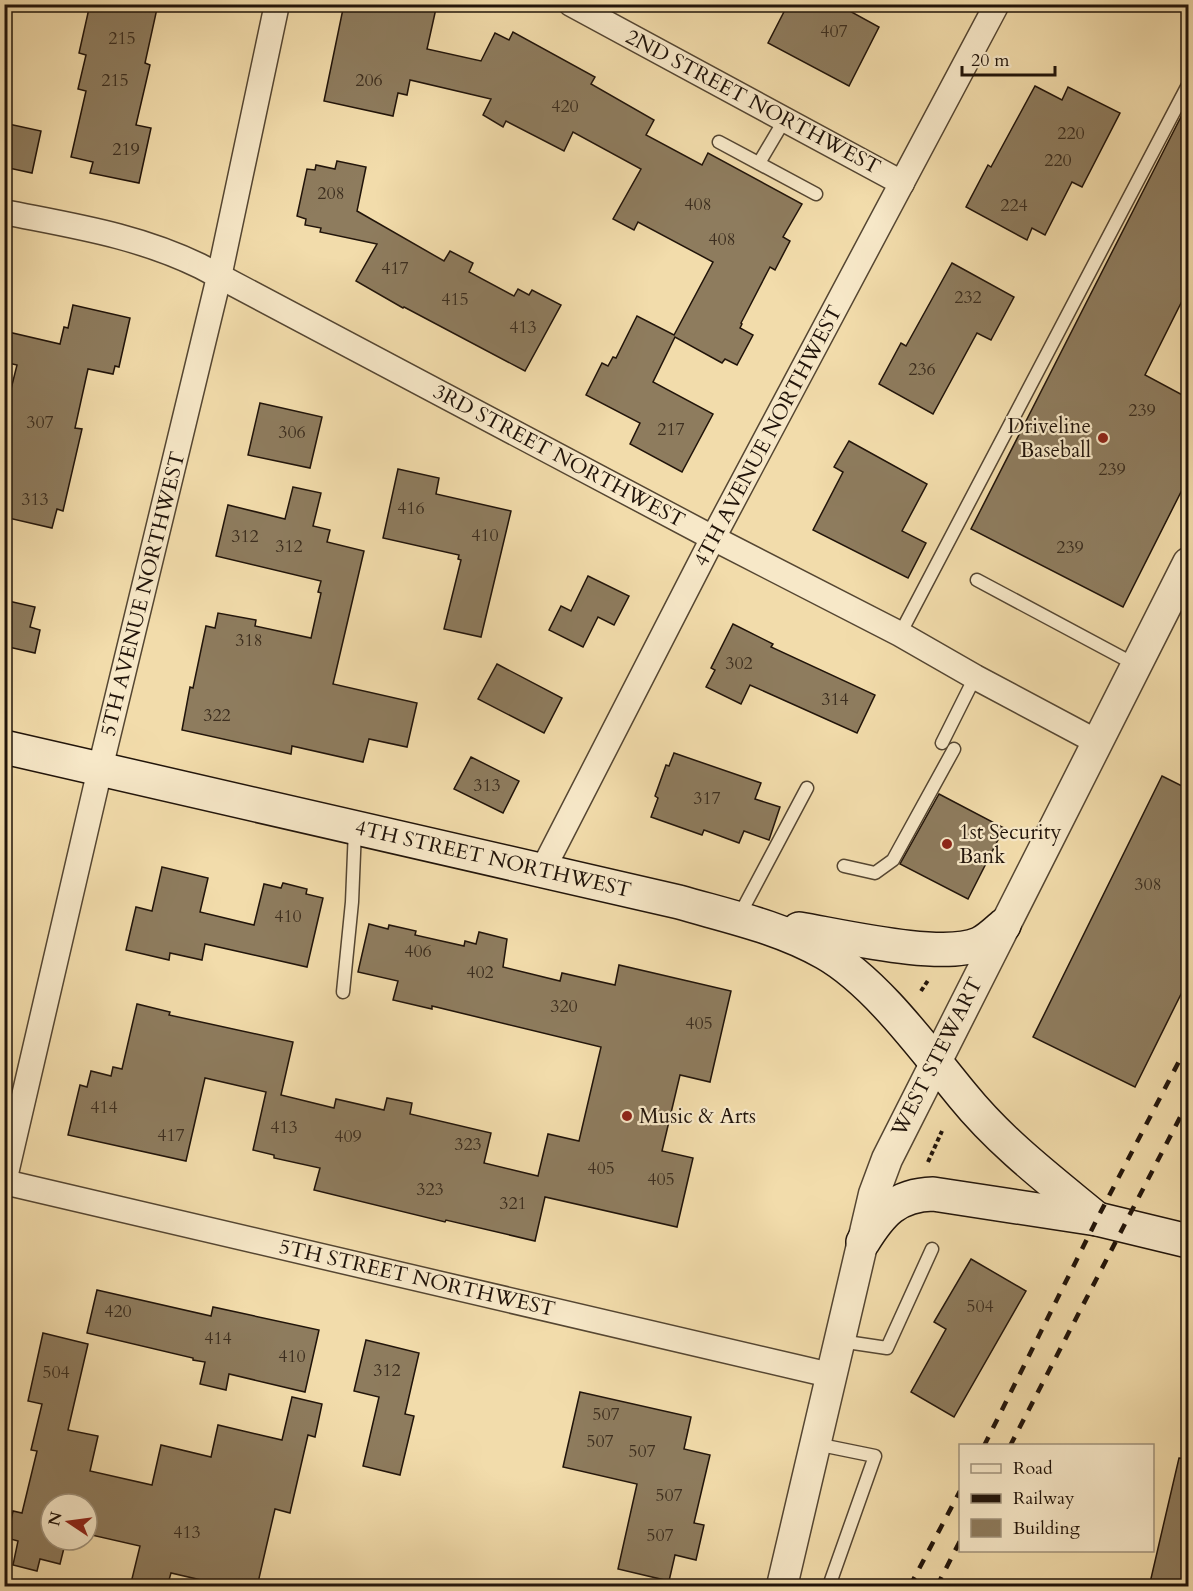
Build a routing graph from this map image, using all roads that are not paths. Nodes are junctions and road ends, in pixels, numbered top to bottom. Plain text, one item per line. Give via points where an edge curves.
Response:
1 (277, 4) edge
2 (571, 4) edge
3 (997, 4) edge
4 (1188, 85) edge
5 (785, 119) junction
6 (719, 142) dead end
7 (759, 164) junction
8 (902, 183) junction
9 (816, 194) dead end
10 (4, 212) edge
11 (219, 277) junction
12 (713, 538) junction
13 (1188, 563) edge
14 (977, 580) dead end
15 (900, 634) junction
16 (1136, 665) junction
17 (975, 677) junction
18 (1097, 742) junction
19 (4, 747) edge
20 (100, 769) junction
21 (807, 788) dead end
22 (355, 827) junction
23 (844, 866) dead end
24 (543, 869) junction
25 (737, 919) junction
26 (1004, 924) junction
27 (343, 992) dead end
28 (934, 1062) junction
29 (4, 1182) edge
30 (1097, 1219) junction
31 (1188, 1241) edge
32 (862, 1242) junction
33 (932, 1249) dead end
34 (839, 1341) junction
35 (830, 1375) junction
36 (814, 1444) junction
37 (782, 1586) edge
38 (830, 1587) edge

1 - 11 street, 5TH AVENUE NORTHWEST
2 - 5 street, 2ND STREET NORTHWEST
3 - 8 street, 4TH AVENUE NORTHWEST
4 - 15 lane
5 - 7 lane
5 - 8 street, 2ND STREET NORTHWEST
6 - 7 lane
7 - 9 lane
8 - 12 street, 4TH AVENUE NORTHWEST
10 - 11 street, 3RD STREET NORTHWEST via 120,235 180,256
11 - 12 street, 3RD STREET NORTHWEST
11 - 20 street, 5TH AVENUE NORTHWEST
12 - 15 street, 3RD STREET NORTHWEST
12 - 24 street, 4TH AVENUE NORTHWEST
13 - 16 street, WEST STEWART
14 - 16 lane
15 - 17 street, 3RD STREET NORTHWEST
16 - 18 street, WEST STEWART
17 - 18 street, 3RD STREET NORTHWEST
17 - 23 lane via 948,746 893,860 875,873
18 - 26 street, WEST STEWART
19 - 20 main road, 4TH STREET NORTHWEST
20 - 22 main road, 4TH STREET NORTHWEST
20 - 29 street, 5TH AVENUE NORTHWEST
21 - 25 lane
22 - 24 main road, 4TH STREET NORTHWEST
22 - 27 lane
24 - 25 main road, 4TH STREET NORTHWEST
25 - 26 main road via 932,949 979,944
25 - 28 main road, 4TH STREET NORTHWEST via 794,938 841,963 883,1002
26 - 28 street, WEST STEWART
28 - 30 main road via 991,1127
28 - 32 street, WEST STEWART via 886,1159
29 - 35 street, 5TH STREET NORTHWEST
30 - 31 main road
30 - 32 main road via 921,1195 893,1205
32 - 34 street, WEST STEWART
33 - 34 lane via 887,1348
34 - 35 street, WEST STEWART
35 - 36 street, WEST STEWART
36 - 37 street, WEST STEWART
36 - 38 lane via 875,1456

